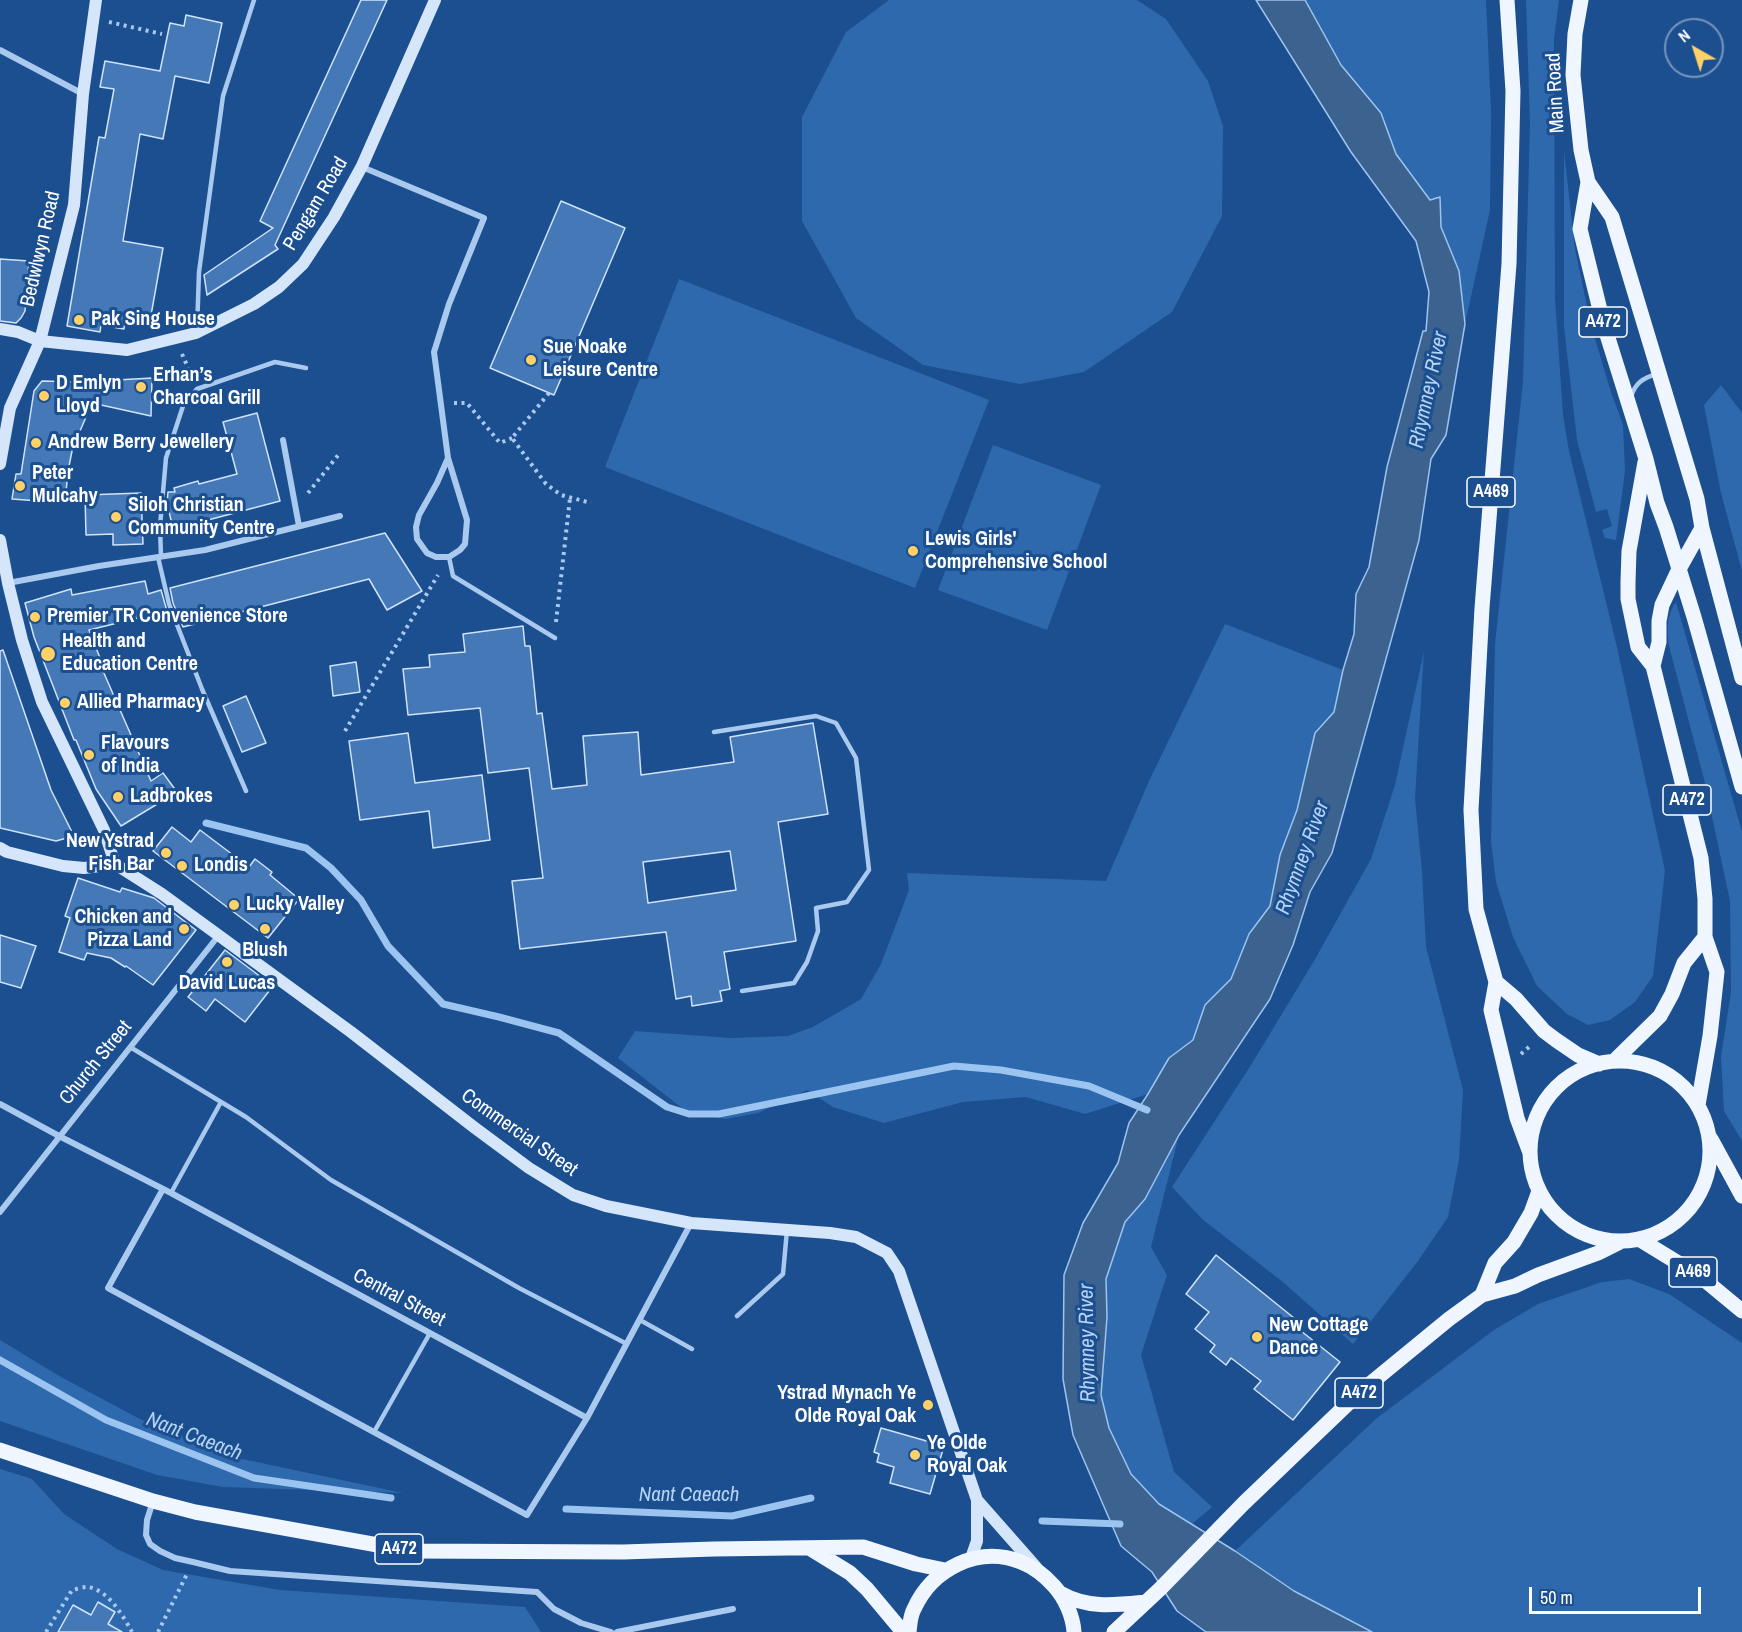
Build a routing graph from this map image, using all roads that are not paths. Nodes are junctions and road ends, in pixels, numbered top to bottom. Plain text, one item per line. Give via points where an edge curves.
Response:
1 (96, 0) edge
2 (254, 0) edge
3 (435, 0) edge
4 (1508, 0) edge
5 (1581, 0) edge
6 (0, 50) edge
7 (83, 94) junction
8 (362, 166) junction
9 (1587, 182) junction
10 (0, 329) edge
11 (196, 333) junction
12 (40, 341) junction
13 (306, 368) dead end
14 (1659, 373) junction
15 (1629, 405) junction
16 (283, 440) dead end
17 (448, 458) junction
18 (1646, 459) junction
19 (0, 464) edge
20 (340, 516) dead end
21 (299, 526) junction
22 (1702, 528) junction
23 (0, 540) edge
24 (159, 557) junction
25 (449, 557) junction
26 (1679, 569) junction
27 (8, 583) junction
28 (555, 638) road end
29 (1653, 666) junction
30 (1742, 678) edge
31 (714, 732) dead end
32 (1742, 787) edge
33 (246, 791) dead end
34 (2, 853) edge
35 (115, 864) junction
36 (219, 935) junction
37 (1706, 937) junction
38 (1496, 982) junction
39 (742, 991) dead end
40 (130, 1047) junction
41 (1606, 1062) junction
42 (221, 1102) junction
43 (0, 1104) edge
44 (1698, 1105) junction
45 (58, 1136) junction
46 (1710, 1137) junction
47 (1530, 1153) junction
48 (163, 1189) junction
49 (1539, 1191) junction
50 (171, 1193) junction
51 (1742, 1196) edge
52 (0, 1212) edge
53 (691, 1223) junction
54 (787, 1230) junction
55 (1640, 1239) junction
56 (1620, 1242) junction
57 (1482, 1295) junction
58 (1742, 1311) edge
59 (737, 1316) dead end
60 (640, 1320) junction
61 (430, 1333) junction
62 (627, 1344) junction
63 (692, 1349) dead end
64 (587, 1418) junction
65 (374, 1432) junction
66 (0, 1450) edge
67 (977, 1500) junction
68 (153, 1501) junction
69 (811, 1549) junction
70 (971, 1558) junction
71 (945, 1570) junction
72 (1043, 1574) junction
73 (1060, 1593) junction
74 (1146, 1602) junction
75 (733, 1609) dead end
76 (611, 1632) edge
77 (617, 1632) edge
78 (903, 1632) edge
79 (909, 1632) edge
80 (1074, 1632) edge
81 (1114, 1632) edge

1 - 7 street, Bedwlwyn Road
2 - 11 lane via 223,96 199,272
3 - 8 street, Pengam Road
4 - 38 main road, A469 via 1513,91 1509,264 1482,608 1471,810 1476,909
5 - 9 main road, Main Road / A472 via 1574,75
6 - 7 street
7 - 12 street, Bedwlwyn Road via 74,206
8 - 11 street, Pengam Road via 303,264 254,304
8 - 17 street via 484,218 434,352
9 - 14 main road, A472 via 1612,217
9 - 15 main road, A472 via 1581,229 1603,322
10 - 12 street, Pengam Road
11 - 12 street, Pengam Road via 127,350
12 - 19 street, Bedwlwyn Road via 9,408
13 - 24 lane via 275,362 197,389 183,406 166,458
14 - 15 lane via 1639,381
14 - 22 main road, A472 via 1697,498
15 - 18 main road, A472
16 - 21 street
17 - 25 street via 467,520 465,544
17 - 25 street via 416,527 417,538 427,553
18 - 26 main road
18 - 29 main road, A472 via 1629,551 1628,599 1638,647
20 - 21 street
21 - 24 street via 205,550
22 - 26 main road, A472
22 - 30 main road
23 - 27 street
24 - 27 street
24 - 33 lane via 169,604
25 - 28 lane via 453,576
26 - 29 main road, A472 via 1662,605
26 - 32 main road
27 - 35 street via 42,702 105,830
29 - 37 main road, A472 via 1701,858
31 - 39 lane via 816,716 836,723 856,758 869,870 848,902 816,908 818,931 807,962 794,983
34 - 35 street via 63,866
35 - 36 street, Commercial Street
36 - 40 street, Church Street
36 - 53 street, Commercial Street via 538,1174 573,1195 606,1206
37 - 41 main road via 1684,963 1660,1016
37 - 44 main road, A472 via 1717,972
38 - 41 main road via 1556,1040 1578,1055
38 - 47 main road, A469 via 1491,1010 1517,1118
40 - 42 lane
40 - 45 street, Church Street
41 - 44 main road via 1653,1067 1671,1076
41 - 47 main road via 1584,1068 1549,1096 1534,1123
42 - 50 lane
42 - 62 lane via 331,1180 519,1288
43 - 45 street, Central Street
44 - 46 main road
45 - 48 street, Central Street
45 - 52 street, Church Street
46 - 51 main road
46 - 55 main road via 1706,1182 1695,1202 1661,1232
47 - 49 main road
48 - 50 street, Central Street
48 - 65 street via 108,1288
49 - 56 main road via 1564,1222 1581,1233
49 - 57 main road, A472 via 1531,1213 1496,1263
50 - 61 street, Central Street
53 - 54 street, Commercial Street
53 - 60 street
54 - 59 lane via 783,1274
54 - 67 street, Commercial Street via 856,1237 887,1253 903,1282
55 - 56 main road
55 - 58 main road, A469 via 1701,1277
56 - 57 main road, A472 via 1515,1287
57 - 74 main road, A472 via 1360,1392
60 - 62 street
60 - 63 lane
61 - 64 street, Central Street
61 - 65 lane
62 - 64 street
64 - 65 street via 527,1515
66 - 68 main road, A472
67 - 70 street, Commercial Street via 977,1541
67 - 72 street, Commercial Street
68 - 69 main road, A472 via 411,1551
68 - 76 street via 146,1535 150,1544 175,1558 230,1571 537,1592 554,1608 581,1623
69 - 71 main road, A472 via 863,1547
69 - 78 main road via 859,1581
70 - 71 main road
70 - 72 main road via 996,1556 1021,1562
71 - 79 main road via 925,1588 912,1611
72 - 73 main road
73 - 74 main road via 1093,1605
73 - 80 main road via 1069,1609
74 - 81 main road, A472
75 - 77 street

